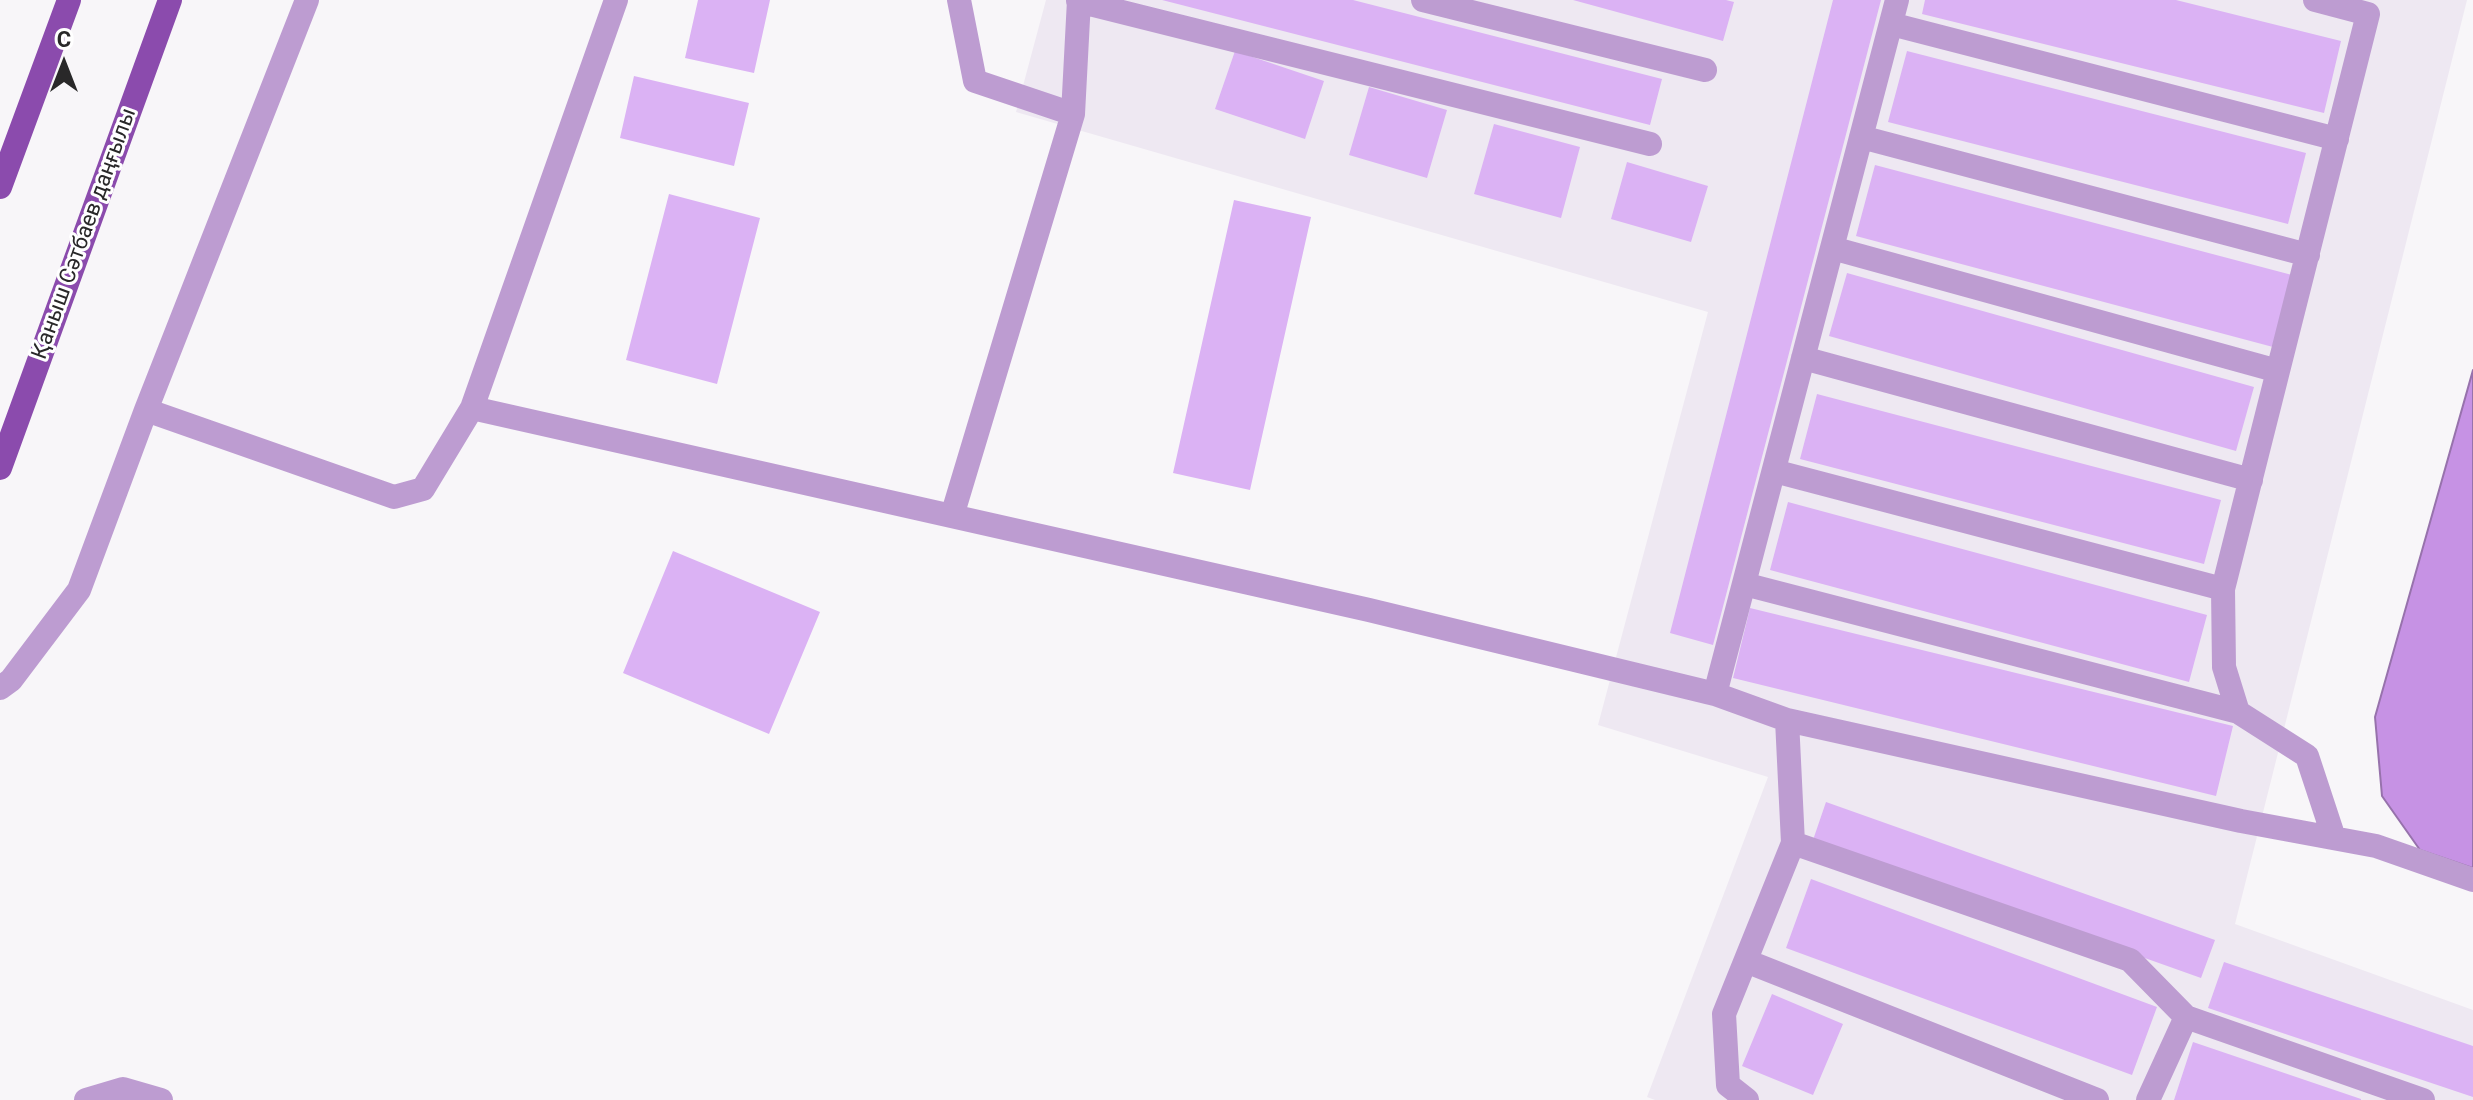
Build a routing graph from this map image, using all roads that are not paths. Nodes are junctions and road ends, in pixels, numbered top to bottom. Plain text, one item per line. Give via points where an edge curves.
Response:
1 (69, 0) edge
2 (170, 0) edge
3 (307, 0) edge
4 (616, 0) edge
5 (959, 0) edge
6 (1079, 0) edge
7 (1423, 0) edge
8 (2315, 0) edge
9 (1894, 12) edge
10 (1705, 70) dead end
11 (1073, 114) junction
12 (1861, 137) junction
13 (2337, 139) junction
14 (1650, 144) dead end
15 (0, 187) edge
16 (1832, 248) junction
17 (2308, 255) junction
18 (1803, 358) junction
19 (2278, 371) junction
20 (472, 408) junction
21 (146, 410) junction
22 (0, 468) edge
23 (1774, 471) junction
24 (2251, 480) junction
25 (952, 516) junction
26 (1744, 584) junction
27 (2223, 589) junction
28 (0, 688) edge
29 (1715, 694) junction
30 (2238, 712) junction
31 (1787, 720) junction
32 (2334, 838) junction
33 (1793, 843) junction
34 (2473, 880) edge
35 (1746, 961) junction
36 (2186, 1017) junction
37 (86, 1100) edge
38 (161, 1100) edge
39 (1747, 1100) edge
40 (2097, 1100) edge
41 (2148, 1100) edge
42 (2423, 1100) edge

1 - 15 main road
2 - 22 main road, Қаныш Сәтбаев даңғылы
3 - 21 street
4 - 20 street
5 - 11 street via 975,81
6 - 11 street
6 - 14 street
7 - 10 street
8 - 13 street via 2368,14
9 - 12 street
9 - 13 street
11 - 25 street
12 - 16 street
12 - 17 street
13 - 17 street
16 - 18 street
16 - 19 street
17 - 19 street
18 - 23 street
18 - 24 street
19 - 24 street
20 - 21 street via 423,489 394,497
20 - 25 street
21 - 28 street via 79,590
23 - 26 street
23 - 27 street
24 - 27 street
25 - 29 street
26 - 29 street
26 - 30 street
27 - 30 street via 2224,667
29 - 31 street
30 - 32 street via 2307,756
31 - 32 street
31 - 33 street
32 - 34 street via 2376,846
33 - 35 street
33 - 36 street via 2130,960
35 - 39 street via 1724,1014 1728,1085
35 - 40 street
36 - 41 street
36 - 42 street
37 - 38 street via 123,1089

